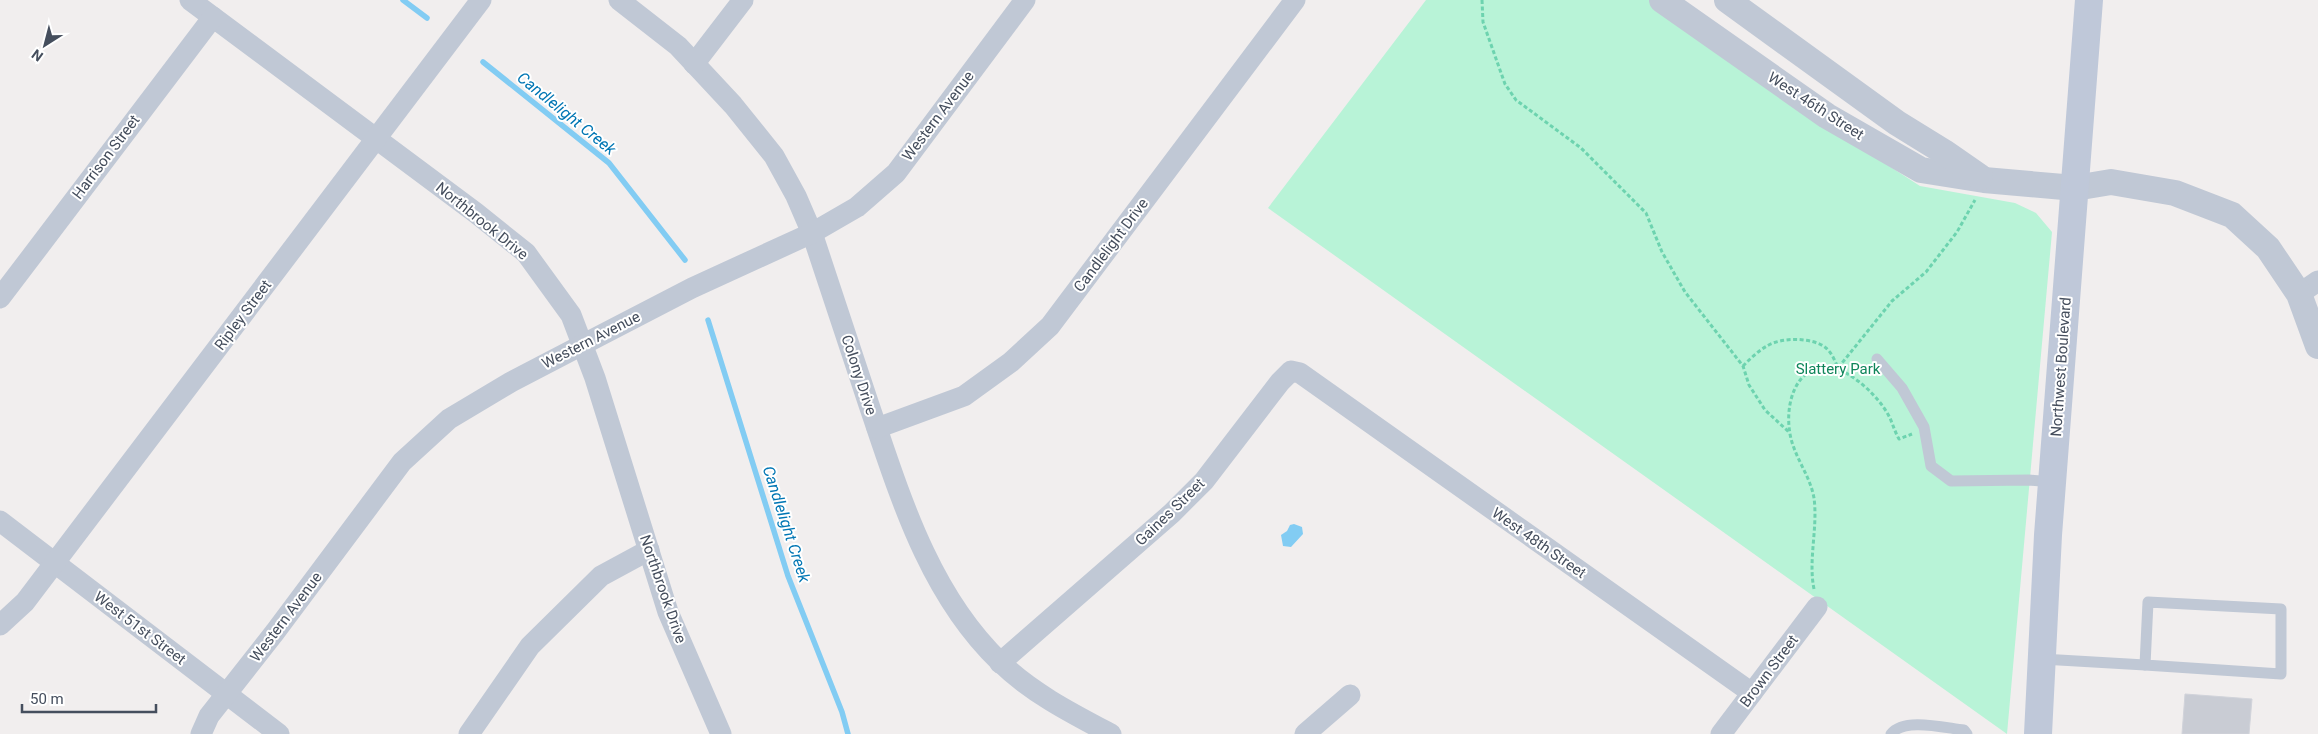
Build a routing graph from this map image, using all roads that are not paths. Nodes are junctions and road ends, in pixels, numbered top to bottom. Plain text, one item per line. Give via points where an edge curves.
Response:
1 (190, 0) edge
2 (481, 0) edge
3 (619, 0) edge
4 (743, 0) edge
5 (1024, 0) edge
6 (1295, 0) edge
7 (1662, 0) edge
8 (1727, 0) edge
9 (2089, 0) edge
10 (213, 17) junction
11 (694, 64) junction
12 (376, 139) junction
13 (1984, 180) junction
14 (2075, 188) junction
15 (812, 233) junction
16 (2309, 288) edge
17 (0, 298) edge
18 (582, 345) junction
19 (2318, 346) edge
20 (1877, 359) dead end
21 (1326, 392) joint
22 (877, 428) junction
23 (2052, 482) junction
24 (0, 521) edge
25 (649, 550) junction
26 (55, 563) junction
27 (1817, 607) road end
28 (0, 626) edge
29 (2042, 659) junction
30 (1000, 663) junction
31 (2145, 666) junction
32 (1752, 693) junction
33 (227, 694) junction
34 (1350, 696) dead end
35 (200, 734) edge
36 (280, 734) edge
37 (469, 734) edge
38 (721, 734) edge
39 (1110, 734) edge
40 (1306, 734) edge
41 (1721, 734) edge
42 (1891, 734) edge
43 (1967, 734) edge
44 (2038, 734) edge

1 - 10 street, Northbrook Drive
2 - 12 street, Ripley Street
3 - 11 street, Colony Drive via 678,46
4 - 11 street
5 - 15 street, Western Avenue via 896,173 857,207
6 - 22 street, Candlelight Drive via 1050,326 1011,362 964,396
7 - 13 street, West 46th Street via 1827,116 1921,170
8 - 13 street, West 46th Street via 1897,123
9 - 14 main road, Northwest Boulevard
10 - 12 street, Northbrook Drive
10 - 17 street, Harrison Street
11 - 15 street, Colony Drive via 733,105 774,156
12 - 18 street, Northbrook Drive via 526,253 571,314
12 - 26 street, Ripley Street
13 - 14 street, West 46th Street
14 - 16 street, West 46th Street via 2111,182 2166,192 2232,215
14 - 23 main road, Northwest Boulevard
15 - 18 street, Western Avenue via 692,288
15 - 22 street, Colony Drive
16 - 19 street, West 46th Street
18 - 25 street, Northbrook Drive
18 - 33 street, Western Avenue via 449,419 402,462
20 - 23 lane via 1902,388 1924,427 1931,466 1951,481
21 - 30 street, Gaines Street via 1300,373 1291,371 1204,481 1172,513
21 - 32 street, West 48th Street
22 - 30 street, Colony Drive via 934,575 962,620
23 - 29 main road, Northwest Boulevard
24 - 26 street, West 51st Street
25 - 37 street via 601,576 530,646
25 - 38 street, Northbrook Drive via 668,612
26 - 28 street, Ripley Street via 25,602
26 - 33 street, West 51st Street
27 - 32 street, Brown Street
29 - 31 lane
29 - 44 main road, Northwest Boulevard
30 - 39 street, Colony Drive via 1037,691
31 - 31 lane via 2281,674 2282,609 2148,602
32 - 41 street, Brown Street
33 - 35 street, Western Avenue via 209,716
33 - 36 street, West 51st Street
34 - 40 street
42 - 43 lane via 1914,724 1964,730

